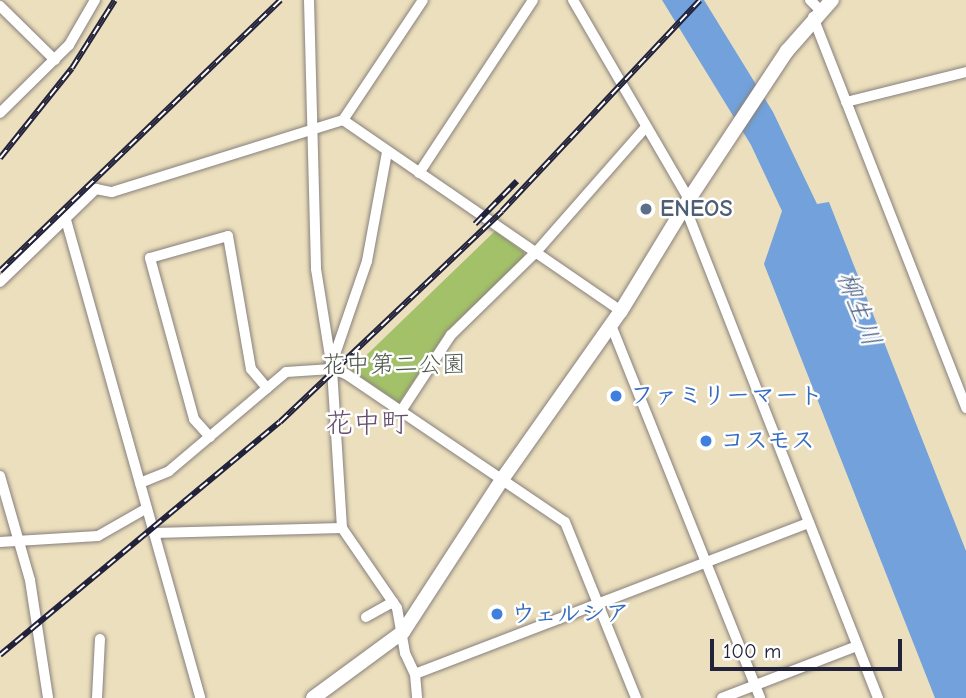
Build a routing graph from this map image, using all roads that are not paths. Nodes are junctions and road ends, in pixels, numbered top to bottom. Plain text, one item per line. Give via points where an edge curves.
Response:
1 (95, 0) edge
2 (309, 0) edge
3 (423, 0) edge
4 (533, 0) edge
5 (832, 0) edge
6 (575, 1) edge
7 (0, 6) edge
8 (814, 9) edge
9 (55, 60) junction
10 (966, 72) edge
11 (846, 102) junction
12 (0, 113) edge
13 (343, 120) junction
14 (646, 127) junction
15 (312, 133) junction
16 (387, 152) junction
17 (419, 173) junction
18 (689, 199) junction
19 (66, 220) junction
20 (537, 251) junction
21 (0, 282) edge
22 (621, 312) junction
23 (611, 325) junction
24 (332, 369) junction
25 (962, 386) edge
26 (267, 388) junction
27 (966, 408) edge
28 (401, 411) junction
29 (210, 437) junction
30 (0, 476) edge
31 (503, 478) junction
32 (140, 483) junction
33 (147, 508) junction
34 (809, 523) junction
35 (342, 528) junction
36 (155, 533) junction
37 (19, 538) junction
38 (0, 542) edge
39 (706, 562) junction
40 (393, 602) junction
41 (598, 606) junction
42 (366, 617) dead end
43 (403, 632) junction
44 (100, 639) dead end
45 (857, 646) junction
46 (415, 674) junction
47 (755, 685) junction
48 (48, 698) edge
49 (97, 698) edge
50 (200, 698) edge
51 (313, 698) edge
52 (417, 698) edge
53 (636, 698) edge
54 (722, 698) edge
55 (760, 698) edge
56 (878, 698) edge

1 - 9 street
2 - 15 street
3 - 13 street
4 - 17 street
5 - 8 street
6 - 14 street
7 - 9 street
8 - 11 street
8 - 18 street
9 - 12 street
10 - 11 street
11 - 25 street
13 - 15 street
13 - 16 street
14 - 18 street
14 - 20 street
15 - 19 street via 112,192 96,189
15 - 24 street via 316,270
16 - 17 street
16 - 24 street via 367,261 335,346
17 - 20 street
18 - 22 street
18 - 34 street via 689,217
19 - 21 street
19 - 32 street
20 - 22 street
20 - 28 street via 452,335
22 - 23 street
23 - 31 street
23 - 39 street
24 - 26 street via 286,372
24 - 28 street
24 - 35 street
25 - 27 street
26 - 29 street
26 - 29 street via 251,369 228,236 150,258 194,419
28 - 31 street
29 - 32 street via 169,471
30 - 37 street
31 - 41 street via 565,522
31 - 43 street
32 - 33 street
33 - 36 street
33 - 37 street via 98,536
34 - 39 street
34 - 45 street
35 - 36 street
35 - 40 street
36 - 50 street
37 - 38 street
37 - 48 street via 38,621
39 - 41 street
39 - 47 street
40 - 42 street
40 - 43 street
41 - 46 street
41 - 53 street
43 - 46 street via 405,653
43 - 51 street
44 - 49 street
45 - 47 street
45 - 56 street
46 - 52 street
47 - 54 street
47 - 55 street

